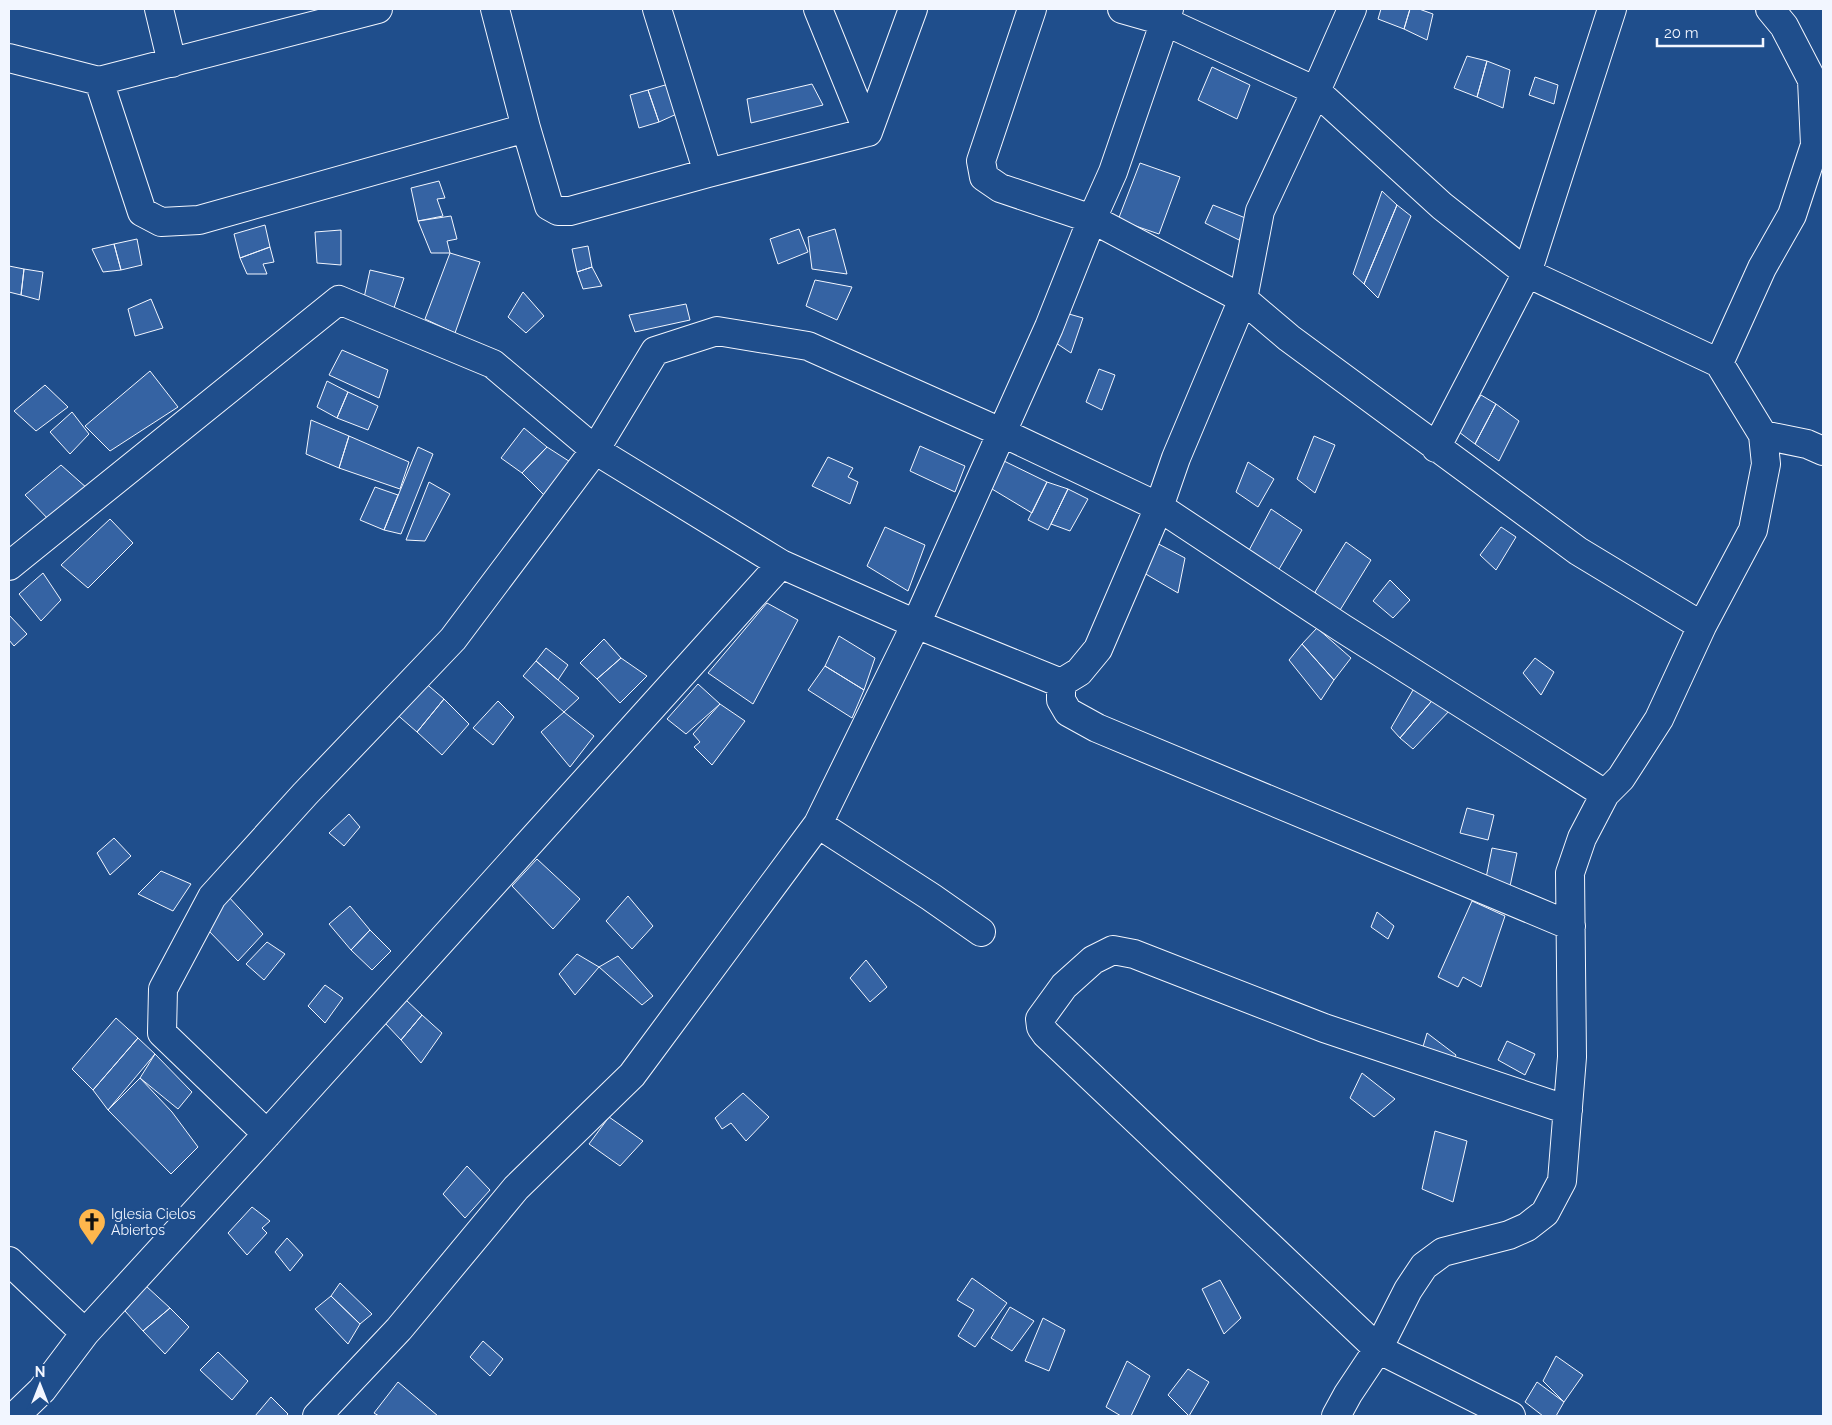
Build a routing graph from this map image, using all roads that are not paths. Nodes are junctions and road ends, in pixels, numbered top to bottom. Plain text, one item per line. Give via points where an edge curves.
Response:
1 (159, 9) edge
2 (378, 9) edge
3 (495, 9) edge
4 (657, 9) edge
5 (818, 9) edge
6 (913, 9) edge
7 (1032, 9) edge
8 (1122, 9) edge
9 (1352, 9) edge
10 (1612, 9) edge
11 (1770, 9) edge
12 (1166, 15) edge
13 (9, 58) edge
14 (172, 63) junction
15 (99, 81) junction
16 (1316, 91) junction
17 (526, 128) junction
18 (868, 132) junction
19 (708, 172) junction
20 (1092, 219) junction
21 (1527, 273) junction
22 (1243, 299) junction
23 (1719, 363) junction
24 (1003, 433) junction
25 (1763, 436) junction
26 (1436, 448) junction
27 (595, 450) junction
28 (1823, 451) edge
29 (1159, 507) junction
30 (781, 564) junction
31 (9, 566) edge
32 (916, 624) junction
33 (1702, 626) junction
34 (1061, 683) junction
35 (1605, 794) junction
36 (818, 824) junction
37 (1571, 926) junction
38 (981, 932) dead end
39 (1568, 1110) junction
40 (267, 1134) junction
41 (9, 1261) edge
42 (85, 1333) junction
43 (1378, 1349) junction
44 (42, 1403) edge
45 (15, 1416) edge
46 (317, 1416) edge
47 (1336, 1416) edge
48 (1511, 1416) edge

1 - 14 street
2 - 14 street
3 - 17 street
4 - 19 street
5 - 18 street
6 - 18 street
7 - 20 street via 981,161 984,177 1000,188
8 - 12 street
9 - 16 street
10 - 21 street
11 - 23 street via 1784,26 1812,80 1814,145 1792,215 1762,268
12 - 16 street
12 - 20 street via 1113,172
13 - 15 street
14 - 15 street
15 - 17 street via 142,212 161,222 199,220
16 - 21 street via 1442,206
16 - 22 street via 1260,210
17 - 19 street via 549,206 558,210 570,211
18 - 19 street
20 - 22 street
20 - 24 street
21 - 23 street
21 - 26 street
22 - 26 street via 1289,338
22 - 29 street via 1176,458
23 - 25 street
24 - 27 street via 808,346 717,332 655,351
24 - 29 street
24 - 32 street
25 - 28 street via 1807,444
25 - 33 street via 1766,464 1753,530
26 - 33 street via 1578,551
27 - 30 street
27 - 31 street via 493,364 339,300
27 - 40 street via 453,639 212,896 163,989 162,1033
29 - 34 street via 1098,649 1079,672
29 - 35 street via 1350,633
30 - 32 street
30 - 40 street
32 - 34 street
32 - 36 street
33 - 35 street via 1659,719 1621,778
34 - 37 street via 1061,700 1068,712 1096,728
35 - 37 street via 1582,838 1570,873
36 - 38 street
36 - 46 street via 632,1075 516,1188 399,1329
37 - 39 street via 1572,1057
39 - 43 street via 1562,1181 1545,1213 1509,1236 1443,1252 1424,1266
39 - 43 street via 1324,1028 1134,954 1113,950 1093,960 1064,986 1040,1019 1046,1034
40 - 42 street
41 - 42 street
42 - 44 street
43 - 47 street
43 - 48 street
44 - 45 street

